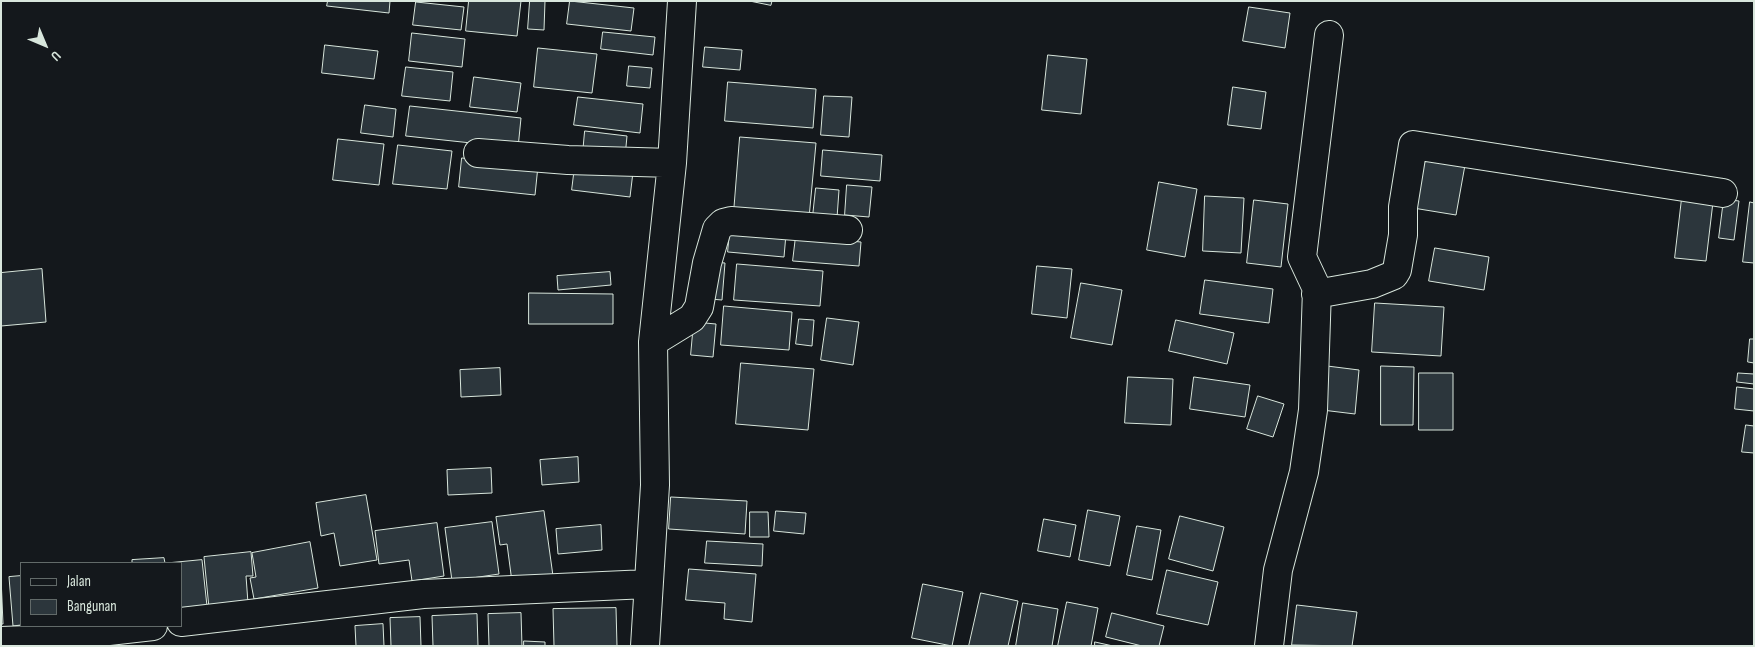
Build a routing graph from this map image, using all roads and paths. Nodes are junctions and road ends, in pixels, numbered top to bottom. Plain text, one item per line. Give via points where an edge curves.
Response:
1 (682, 1) edge
2 (1329, 35) dead end
3 (478, 153) dead end
4 (672, 164) junction
5 (1723, 193) dead end
6 (848, 230) dead end
7 (1316, 294) junction
8 (653, 342) junction
9 (648, 584) junction
10 (182, 622) edge
11 (144, 627) edge
12 (1, 641) edge
13 (645, 646) edge
14 (1269, 646) edge

1 - 4 street
2 - 7 street via 1302,257 1317,289
3 - 4 street
4 - 8 street
5 - 7 street via 1413,145 1402,207 1403,235 1394,275 1372,284
6 - 8 street via 732,221 723,223 717,229 699,307 692,318
7 - 14 street via 1313,410 1304,472 1278,570
8 - 9 street via 655,485
9 - 10 street via 423,594
9 - 13 street
11 - 12 street

